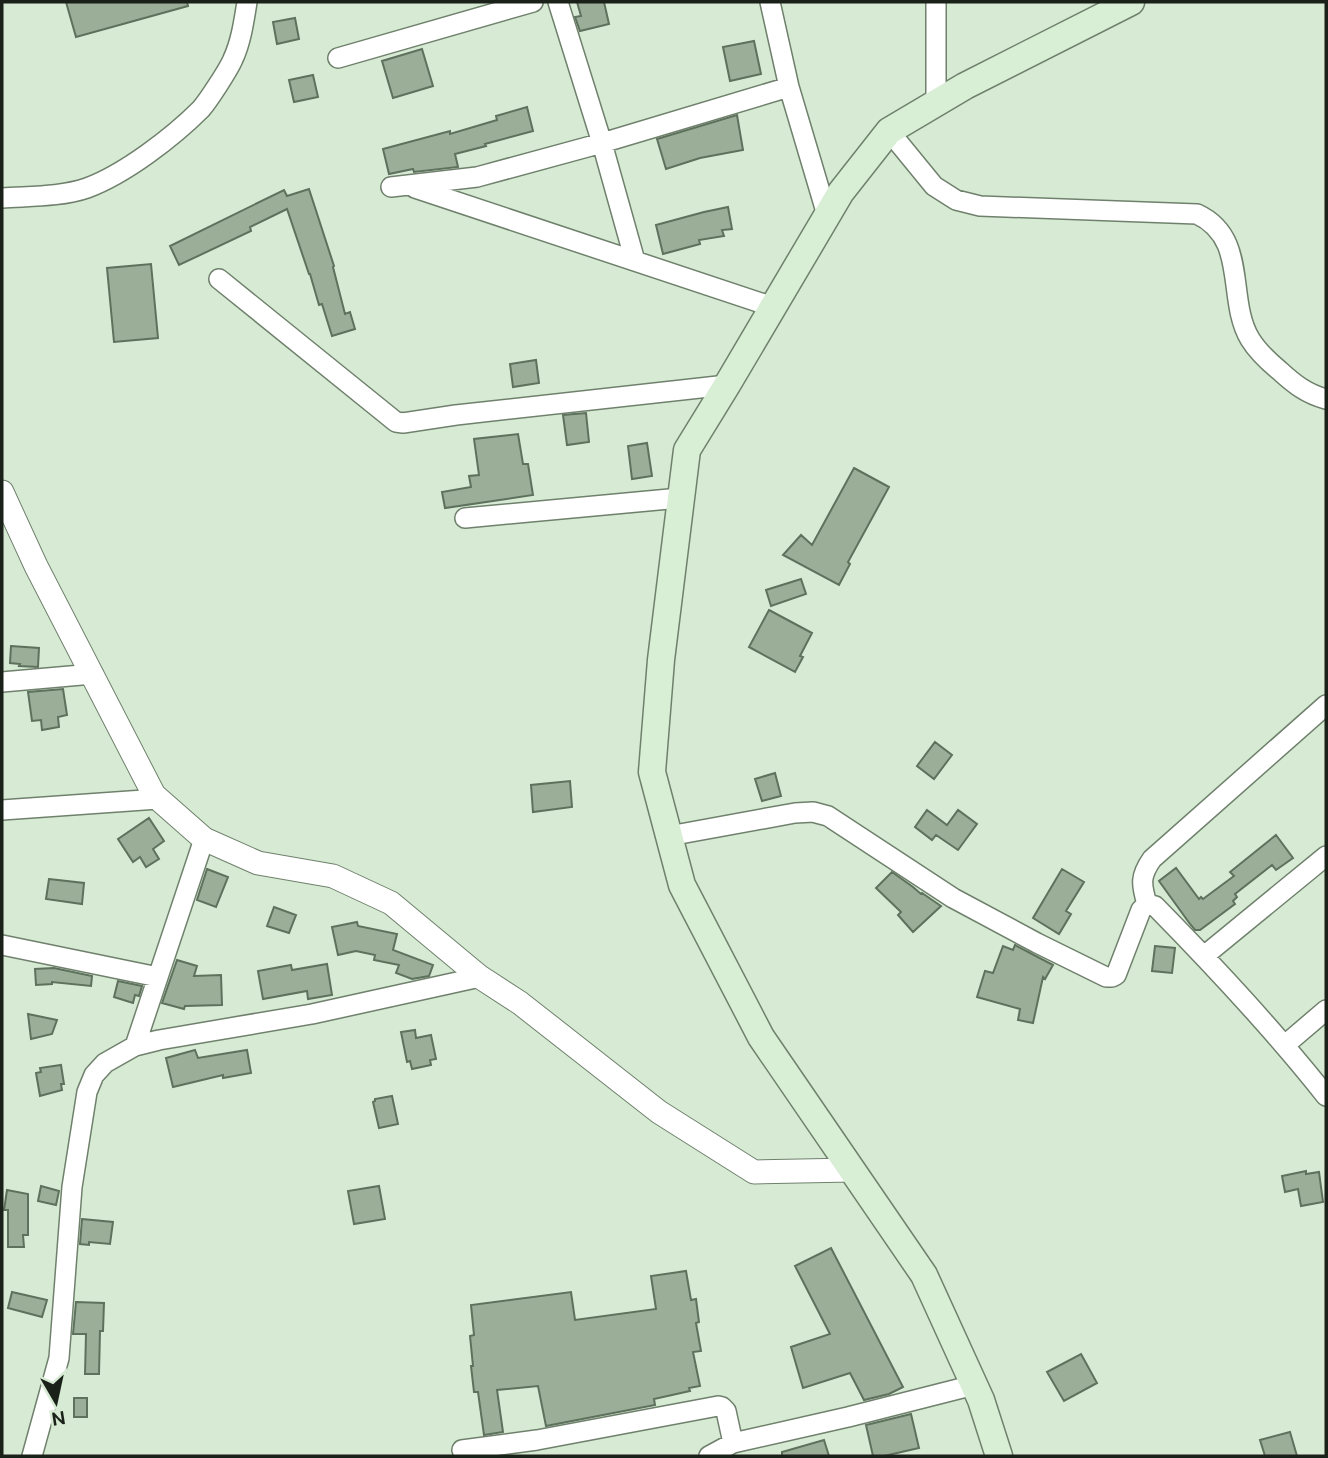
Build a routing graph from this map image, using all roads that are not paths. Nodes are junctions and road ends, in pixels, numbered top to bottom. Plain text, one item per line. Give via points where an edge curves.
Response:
1 (247, 2) edge
2 (533, 2) edge
3 (558, 2) edge
4 (770, 2) edge
5 (936, 2) edge
6 (1131, 2) edge
7 (338, 58) dead end
8 (789, 87) junction
9 (936, 103) junction
10 (889, 131) junction
11 (603, 143) junction
12 (2, 198) edge
13 (827, 215) junction
14 (635, 261) junction
15 (219, 279) dead end
16 (772, 307) junction
17 (727, 386) junction
18 (1326, 399) edge
19 (2, 492) edge
20 (680, 498) junction
21 (465, 519) dead end
22 (93, 674) junction
23 (2, 682) edge
24 (1326, 705) edge
25 (158, 799) junction
26 (2, 810) edge
27 (669, 836) junction
28 (204, 839) junction
29 (1326, 856) edge
30 (1147, 904) junction
31 (2, 945) edge
32 (1204, 956) junction
33 (158, 977) junction
34 (480, 977) junction
35 (1326, 1010) edge
36 (1285, 1045) junction
37 (135, 1046) junction
38 (1326, 1096) edge
39 (852, 1170) junction
40 (974, 1385) junction
41 (733, 1443) junction
42 (539, 1448) edge
43 (462, 1450) dead end
44 (32, 1456) edge
45 (709, 1456) edge
46 (999, 1456) edge

1 - 12 street via 233,60 203,107 162,144 86,188
2 - 7 street
3 - 11 street
4 - 8 street
5 - 9 street
6 - 9 main road
8 - 11 street
8 - 13 street
9 - 10 main road
10 - 13 main road
10 - 18 street via 933,186 956,200 980,206 1196,214 1207,219 1217,227 1233,260 1249,338 1298,387
11 - 14 street
11 - 14 street via 477,177 399,186
13 - 16 main road
14 - 16 street
15 - 17 street via 396,422
16 - 17 main road
17 - 20 main road via 687,450
19 - 22 street
20 - 21 street
20 - 27 main road via 652,772
22 - 23 street
22 - 25 street
24 - 30 street via 1152,859 1142,878
25 - 26 street
25 - 28 street
27 - 30 street via 795,813 828,816 953,898 1112,978
27 - 39 main road via 682,885 761,1037
28 - 33 street
28 - 34 street via 258,863 333,876 391,902
29 - 32 street
30 - 32 street via 1155,906
31 - 33 street
32 - 36 street
33 - 37 street
34 - 37 street
34 - 39 street via 659,1112 754,1172
35 - 36 street
36 - 38 street
37 - 44 street via 104,1063 87,1093 72,1187 59,1358
39 - 40 main road via 924,1275
40 - 41 street
40 - 46 main road
41 - 42 street via 726,1411 718,1406
41 - 45 street
42 - 43 street

